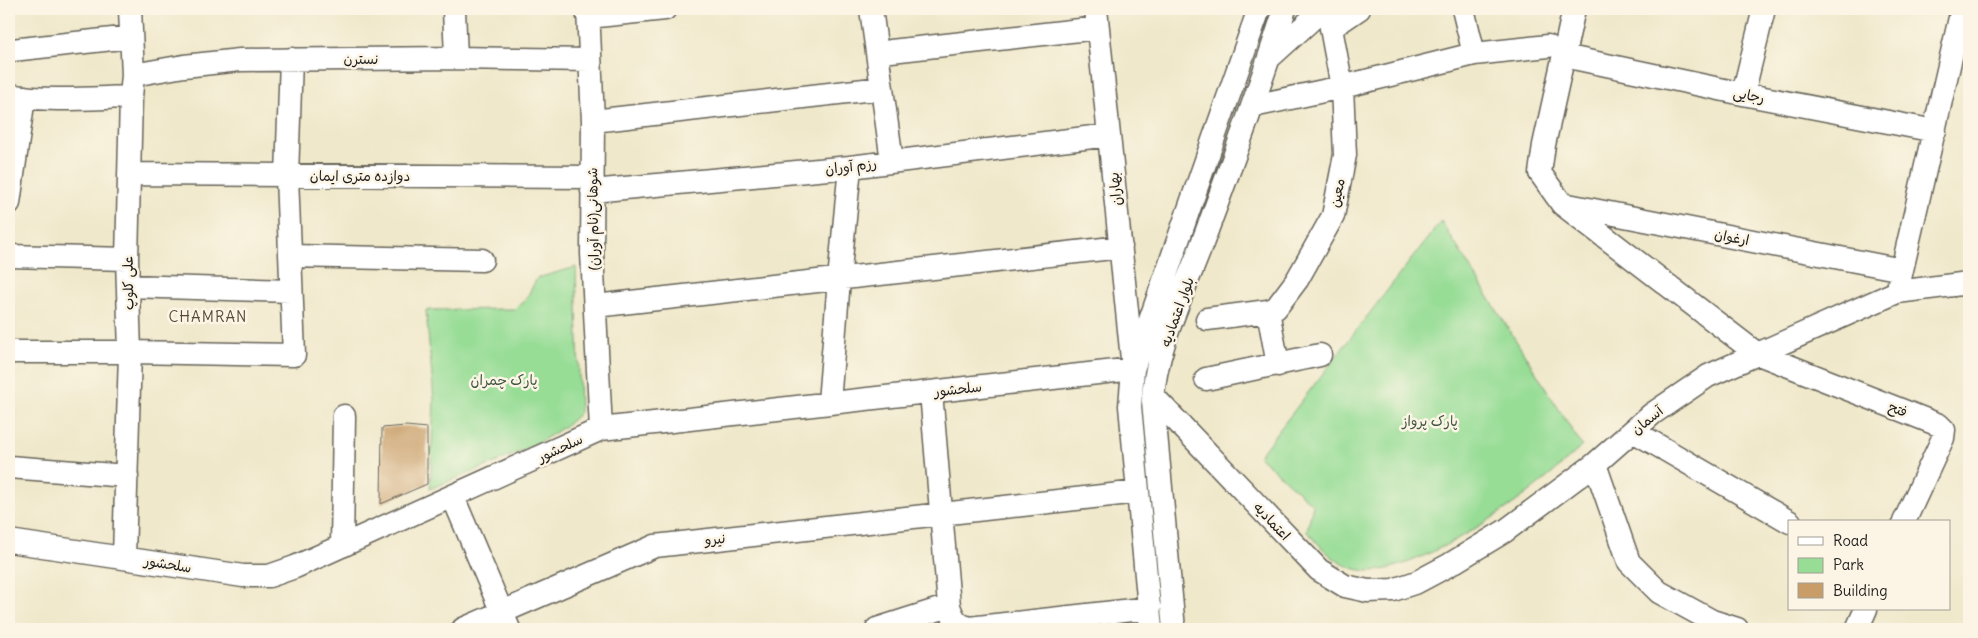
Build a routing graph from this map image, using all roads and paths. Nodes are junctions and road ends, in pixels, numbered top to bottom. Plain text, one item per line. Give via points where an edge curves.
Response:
1 (130, 9) edge
2 (454, 9) edge
3 (665, 9) edge
4 (871, 9) edge
5 (1259, 9) edge
6 (1285, 9) edge
7 (1359, 9) edge
8 (1464, 9) edge
9 (1574, 9) edge
10 (1764, 9) edge
11 (1962, 9) edge
12 (588, 13) edge
13 (1327, 15) edge
14 (1097, 19) edge
15 (131, 37) junction
16 (12, 50) dead end
17 (891, 51) dead end
18 (1556, 51) junction
19 (1474, 54) junction
20 (456, 58) junction
21 (1269, 58) junction
22 (291, 59) junction
23 (590, 60) junction
24 (132, 86) junction
25 (1342, 86) junction
26 (882, 88) junction
27 (1743, 94) junction
28 (16, 96) edge
29 (1254, 106) junction
30 (593, 121) junction
31 (1935, 131) junction
32 (1109, 135) junction
33 (892, 161) junction
34 (850, 167) junction
35 (129, 174) junction
36 (287, 176) junction
37 (592, 184) junction
38 (9, 203) edge
39 (1562, 204) junction
40 (1121, 247) junction
41 (9, 256) edge
42 (290, 256) junction
43 (127, 259) junction
44 (482, 260) dead end
45 (839, 280) junction
46 (1900, 281) junction
47 (1969, 283) edge
48 (128, 286) junction
49 (291, 290) junction
50 (595, 306) junction
51 (1268, 311) junction
52 (1207, 319) dead end
53 (9, 352) edge
54 (130, 352) junction
55 (1756, 353) junction
56 (1320, 355) dead end
57 (1278, 365) junction
58 (1133, 369) junction
59 (1206, 380) dead end
60 (931, 392) junction
61 (1153, 396) junction
62 (829, 402) junction
63 (344, 416) dead end
64 (601, 429) junction
65 (1633, 431) junction
66 (1595, 464) junction
67 (9, 467) edge
68 (127, 476) junction
69 (1138, 492) junction
70 (453, 497) junction
71 (942, 514) junction
72 (1905, 520) edge
73 (1788, 521) edge
74 (9, 540) edge
75 (342, 546) junction
76 (124, 557) junction
77 (1417, 582) joint
78 (949, 606) junction
79 (1866, 610) edge
80 (1150, 618) edge
81 (506, 621) edge
82 (463, 629) edge
83 (877, 629) edge
84 (1174, 629) edge
85 (1737, 629) edge
86 (1857, 629) edge

1 - 15 street, علی کلوپ
2 - 20 street
3 - 12 street
4 - 26 street
5 - 58 street, بلوار اعتمادیه
6 - 21 street, بلوار اعتمادیه
7 - 13 street
8 - 19 street
9 - 18 street
10 - 27 street
11 - 31 street
12 - 23 street, شوهانی(نام آوران)
13 - 21 street
13 - 25 street, معین
14 - 17 street
14 - 32 street, بهاران
15 - 16 street
15 - 24 street, علی کلوپ
18 - 19 street, رجایی
18 - 27 street, رجایی
18 - 39 street via 1540,173
19 - 25 street, رجایی
20 - 22 street, نسترن
20 - 23 street, نسترن
21 - 29 street, بلوار اعتمادیه
22 - 24 street, نسترن via 184,66
22 - 36 street
23 - 30 street, شوهانی(نام آوران)
24 - 28 street, نسترن via 75,98
24 - 35 street, علی کلوپ
25 - 29 street, رجایی
25 - 51 street, معین via 1345,155 1333,216 1297,280 1276,308
26 - 30 street
26 - 33 street
27 - 31 street, رجایی
28 - 38 street
29 - 61 street, بلوار اعتمادیه via 1172,324 1156,372
30 - 37 street, شوهانی(نام آوران)
31 - 46 street
32 - 33 street, رزم آوران
32 - 40 street, بهاران
33 - 34 street, رزم آوران
34 - 37 street, رزم آوران
34 - 45 street
35 - 36 street, دوازده متری ایمان
35 - 43 street, علی کلوپ
36 - 37 street, دوازده متری ایمان
36 - 42 street
37 - 50 street, شوهانی(نام آوران)
39 - 46 street, ارغوان
39 - 55 street
40 - 45 street
40 - 58 street, بهاران
41 - 43 street
42 - 44 street
42 - 49 street
43 - 48 street, علی کلوپ
45 - 50 street
45 - 62 street
46 - 47 street
46 - 55 street, آسمان
48 - 49 street
48 - 54 street, علی کلوپ
49 - 54 street via 294,355
50 - 64 street, شوهانی(نام آوران)
51 - 52 street
51 - 57 street
53 - 54 street
54 - 68 street, علی کلوپ
55 - 65 street, آسمان via 1696,383
55 - 72 street, فتح via 1939,425 1944,430
56 - 57 street
57 - 59 street
58 - 60 street, سلحشور
58 - 69 street, بلوار اعتمادیه via 1130,406
60 - 62 street, سلحشور
60 - 71 street
61 - 77 street, اعتمادیه via 1325,575 1345,586 1368,591 1393,590
61 - 84 street, بلوار اعتمادیه
62 - 64 street, سلحشور
63 - 75 street
64 - 70 street, سلحشور
65 - 66 street, آسمان
65 - 73 street
66 - 77 street, آسمان via 1505,530
66 - 85 street via 1629,562 1659,592 1712,621
67 - 68 street
68 - 76 street, علی کلوپ
69 - 71 street, نیرو
69 - 80 street, بلوار اعتمادیه
70 - 75 street, سلحشور
70 - 81 street
71 - 78 street
71 - 81 street, نیرو via 655,546
74 - 76 street, سلحشور
75 - 76 street, سلحشور via 296,567 256,577
78 - 80 street via 954,621 968,628
78 - 83 street
79 - 86 street
81 - 82 street, نیرو

